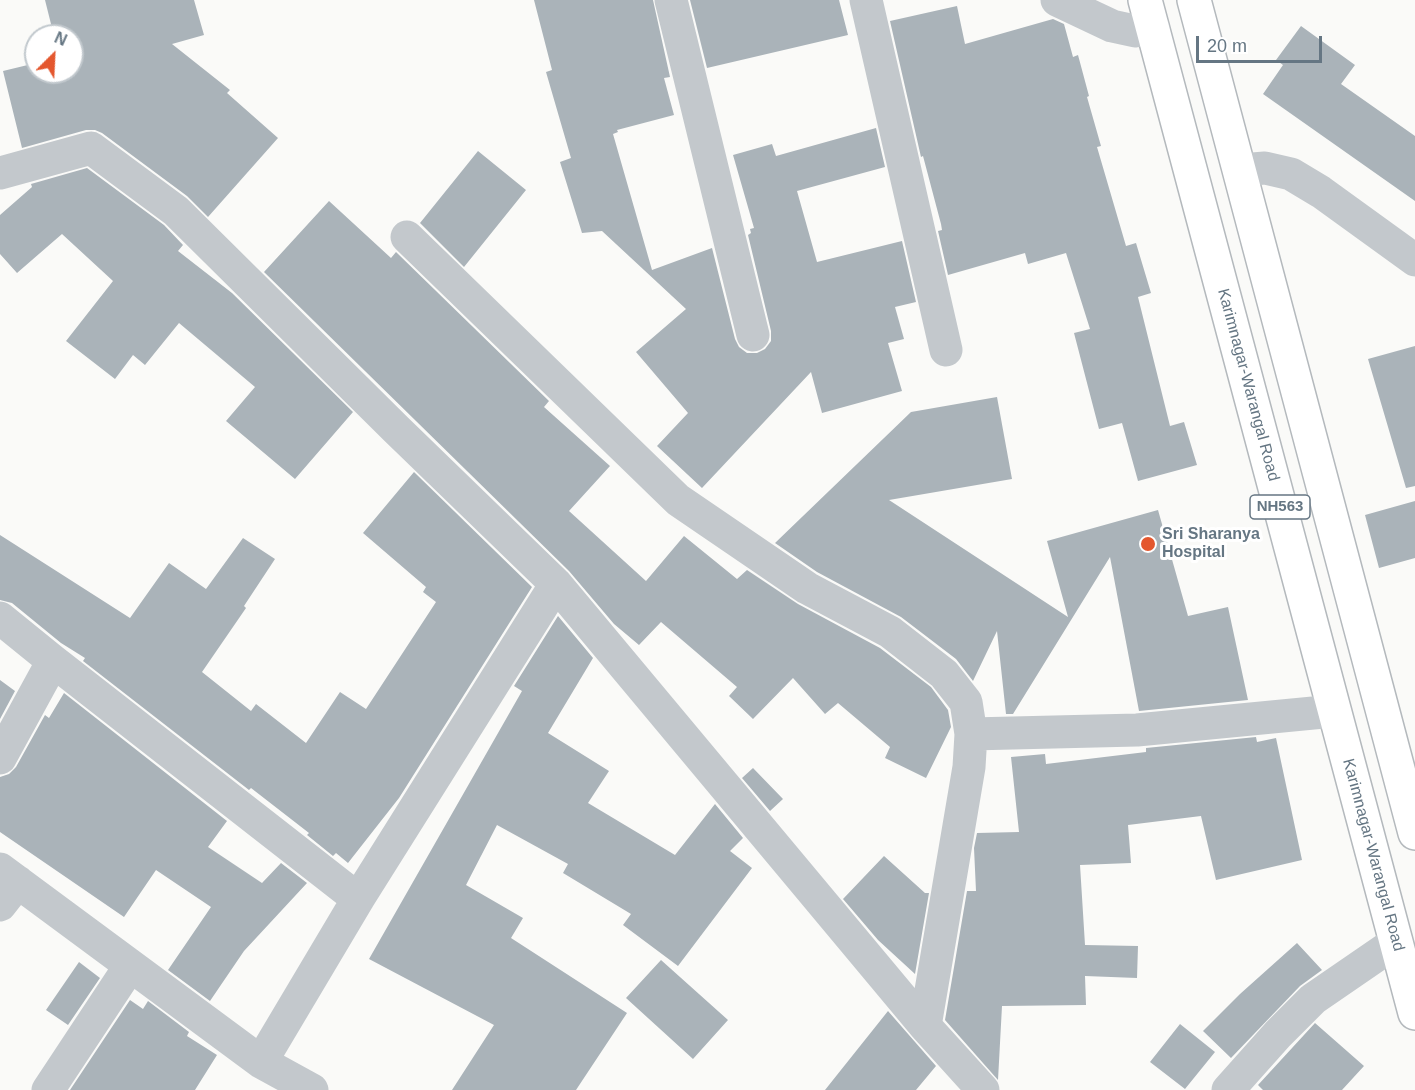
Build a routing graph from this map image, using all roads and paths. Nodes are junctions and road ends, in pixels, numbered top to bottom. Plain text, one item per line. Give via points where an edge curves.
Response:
1 (671, 0) edge
2 (866, 0) edge
3 (1057, 0) edge
4 (1194, 0) edge
5 (1149, 14) edge
6 (1240, 170) junction
7 (0, 173) edge
8 (407, 237) dead end
9 (1415, 261) edge
10 (753, 335) dead end
11 (946, 350) dead end
12 (556, 584) junction
13 (0, 618) edge
14 (53, 661) junction
15 (1334, 711) junction
16 (971, 734) junction
17 (0, 758) edge
18 (1415, 833) edge
19 (6, 886) edge
20 (358, 899) junction
21 (1396, 942) junction
22 (130, 966) junction
23 (1415, 1013) edge
24 (925, 1026) junction
25 (261, 1062) junction
26 (48, 1090) edge
27 (312, 1090) edge
28 (983, 1090) edge
29 (1228, 1090) edge

1 - 10 street
2 - 11 street
3 - 5 street via 1112,26 1135,31
4 - 6 highway, NH563
5 - 15 highway, Karimnagar-Warangal Road / NH563
6 - 9 street via 1265,168 1291,174
6 - 18 highway, NH563
7 - 12 street via 91,148 176,211
8 - 16 street via 678,500 807,588 890,632 944,674 966,702
12 - 20 street
12 - 24 street
13 - 14 street
14 - 17 street
14 - 20 street
15 - 16 street via 1137,730
15 - 21 highway, Karimnagar-Warangal Road / NH563
16 - 24 street via 969,768
19 - 22 street
20 - 25 street
21 - 23 highway, Karimnagar-Warangal Road / NH563
21 - 29 street via 1313,999
22 - 25 street
22 - 26 street
24 - 28 street
25 - 27 street

